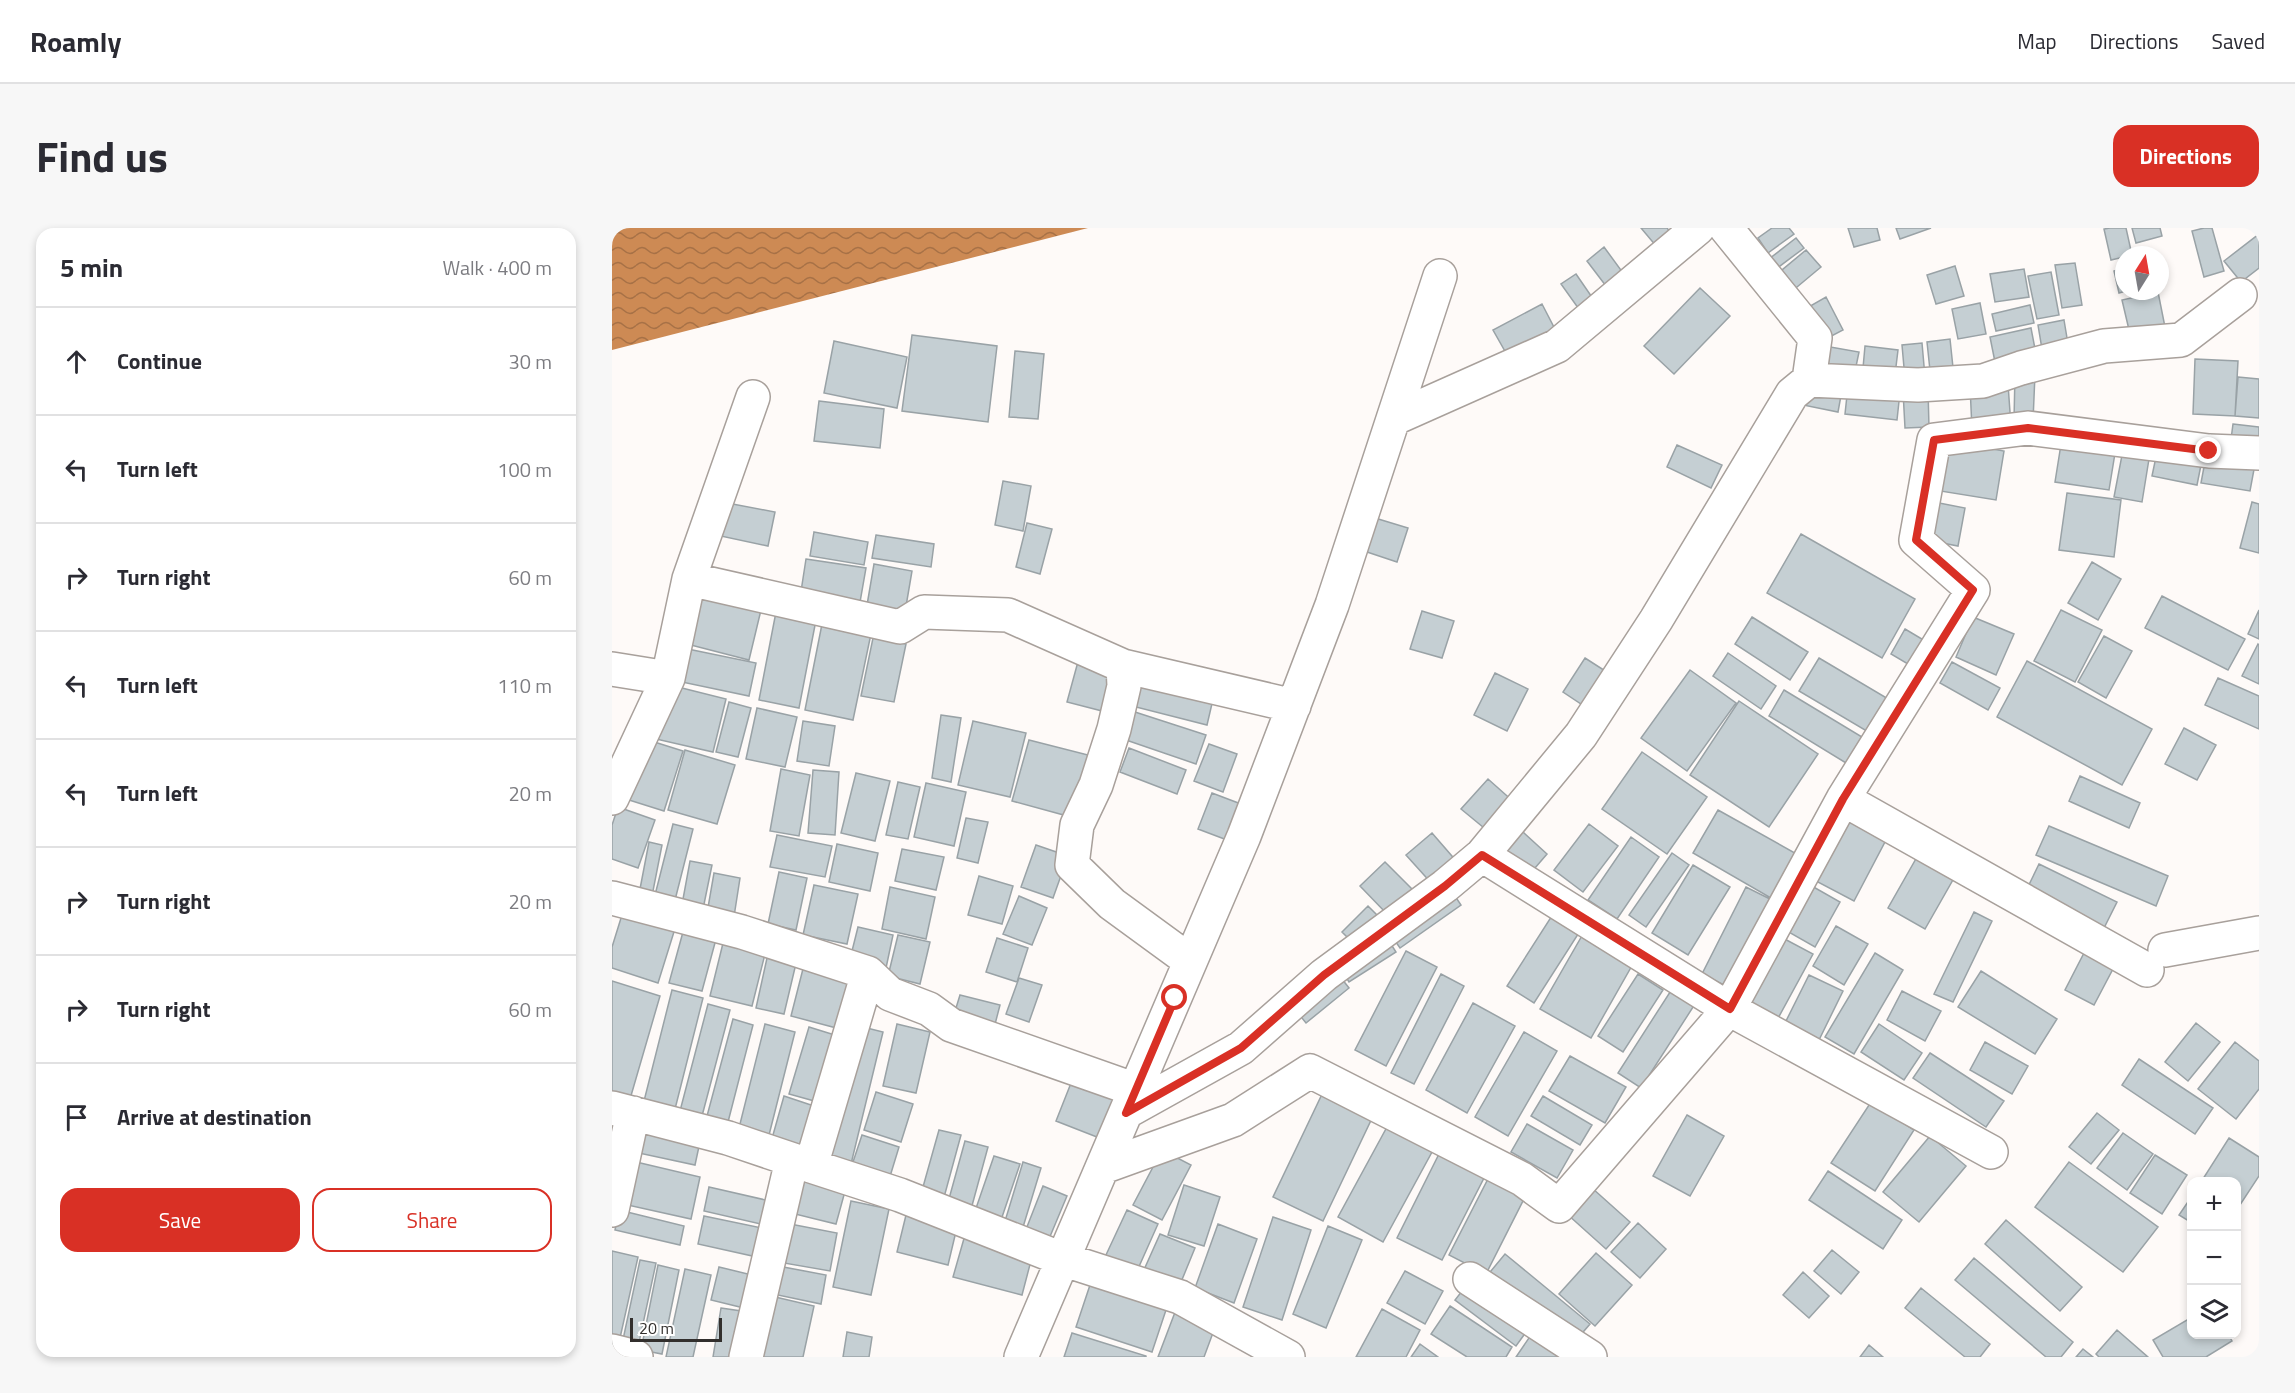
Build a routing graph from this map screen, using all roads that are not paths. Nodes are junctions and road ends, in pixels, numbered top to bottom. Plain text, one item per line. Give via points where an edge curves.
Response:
1 (1698, 228) edge
2 (1726, 228) edge
3 (1440, 276) dead end
4 (2240, 295) dead end
5 (1809, 380) junction
6 (753, 397) dead end
7 (1393, 419) junction
8 (2259, 453) edge
9 (689, 579) junction
10 (1123, 666) junction
11 (612, 669) edge
12 (668, 678) junction
13 (1294, 706) junction
14 (614, 789) edge
15 (1843, 799) junction
16 (1482, 855) junction
17 (612, 898) edge
18 (2259, 933) edge
19 (1190, 961) junction
20 (868, 973) junction
21 (1730, 1009) junction
22 (1131, 1101) junction
23 (622, 1111) edge
24 (1991, 1152) dead end
25 (802, 1163) junction
26 (1103, 1167) junction
27 (612, 1210) edge
28 (1062, 1259) junction
29 (1470, 1279) dead end
30 (612, 1351) edge
31 (636, 1357) edge
32 (746, 1357) edge
33 (1021, 1357) edge
34 (1288, 1357) edge
35 (1590, 1357) edge

1 - 7 street via 1557,346
2 - 5 street via 1815,338
3 - 7 street
4 - 5 street via 2181,340 2104,346 1983,381 1918,385
5 - 16 street via 1792,394 1656,621 1581,735
6 - 9 street
7 - 13 street
8 - 15 street via 2209,451 2028,428 1934,440 1916,540 1973,590
9 - 10 street via 900,627 924,612 1008,615
9 - 12 street
10 - 13 street
10 - 19 street via 1124,686 1114,729 1096,785 1077,825 1072,865 1112,904
11 - 12 street
12 - 14 street
13 - 19 street
15 - 18 street via 2156,960
15 - 21 street
16 - 21 street
16 - 22 street via 1324,975 1241,1048
17 - 20 street via 742,932
19 - 22 street
20 - 22 street via 890,994 929,1009 951,1025
20 - 25 street
21 - 24 street
21 - 26 street via 1559,1206 1522,1179 1310,1071 1233,1120
22 - 26 street
23 - 25 street via 728,1138
23 - 27 street
25 - 28 street via 900,1195
25 - 32 street
26 - 28 street
28 - 33 street
28 - 34 street via 1180,1297
29 - 35 street
30 - 31 street

